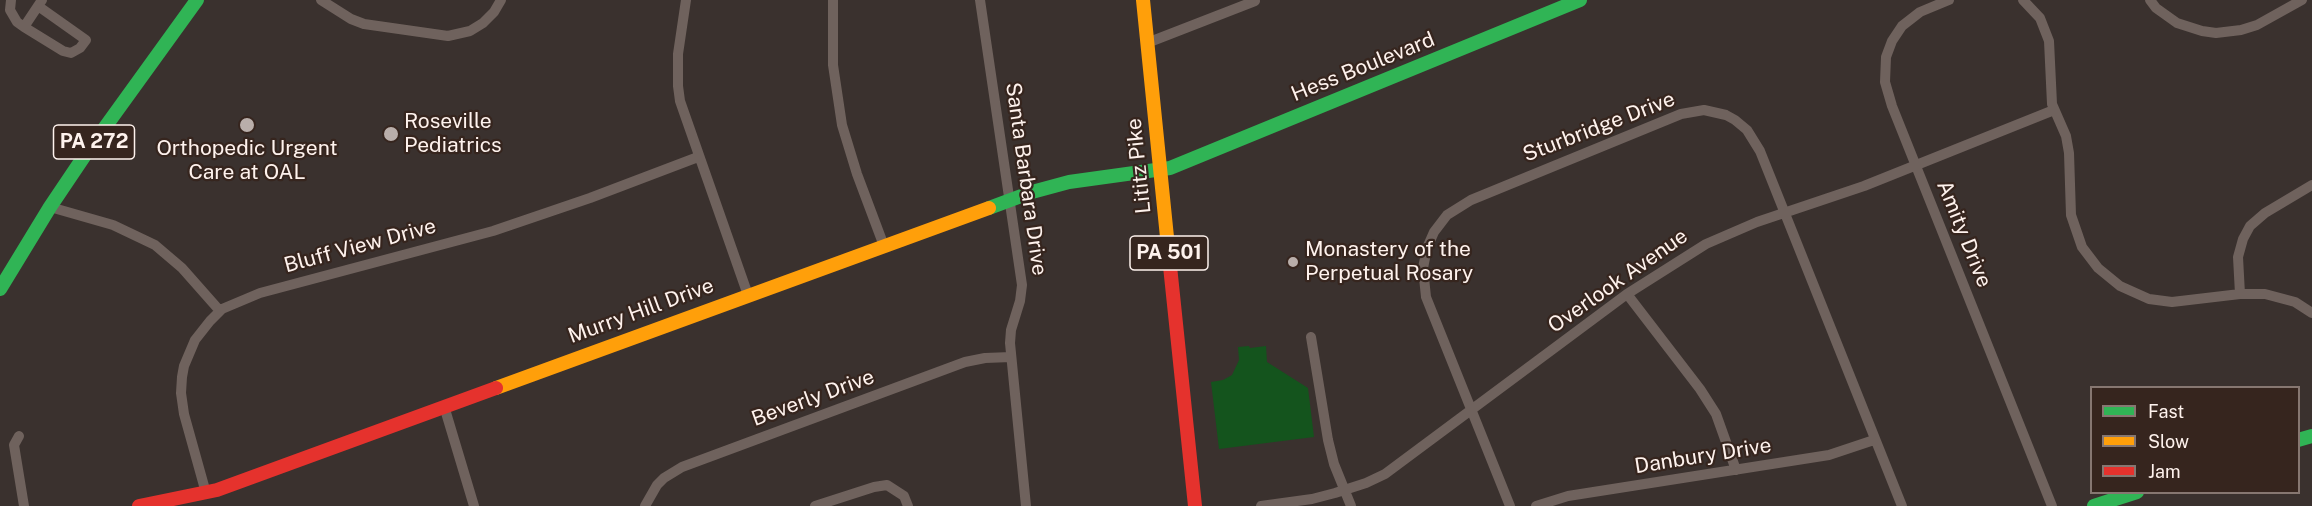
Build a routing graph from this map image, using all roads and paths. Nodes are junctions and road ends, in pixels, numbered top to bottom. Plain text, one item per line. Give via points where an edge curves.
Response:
1 (11, 0) edge
2 (197, 0) edge
3 (321, 0) edge
4 (501, 0) edge
5 (686, 0) edge
6 (833, 0) edge
7 (980, 0) edge
8 (1143, 0) edge
9 (1581, 0) edge
10 (1949, 0) edge
11 (2023, 0) edge
12 (2150, 0) edge
13 (2302, 0) edge
14 (1255, 1) edge
15 (40, 3) edge
16 (24, 27) junction
17 (1147, 43) junction
18 (2054, 110) junction
19 (698, 157) junction
20 (1917, 166) junction
21 (1160, 170) junction
22 (2312, 185) edge
23 (1010, 199) junction
24 (50, 207) junction
25 (1785, 213) junction
26 (884, 246) junction
27 (0, 289) edge
28 (1627, 294) junction
29 (2240, 294) junction
30 (748, 295) junction
31 (220, 311) junction
32 (2312, 313) edge
33 (1311, 337) dead end
34 (1011, 357) junction
35 (444, 406) junction
36 (1471, 411) junction
37 (19, 436) dead end
38 (1874, 440) junction
39 (1736, 470) junction
40 (1344, 490) junction
41 (206, 493) junction
42 (2131, 494) edge
43 (24, 506) edge
44 (139, 506) edge
45 (474, 506) edge
46 (645, 506) edge
47 (815, 506) edge
48 (908, 506) edge
49 (1026, 506) edge
50 (1195, 506) edge
51 (1261, 506) edge
52 (1351, 506) edge
53 (1510, 506) edge
54 (1536, 506) edge
55 (1902, 506) edge
56 (2052, 506) edge
57 (2094, 506) edge

1 - 16 street via 10,10
2 - 24 main road, PA 272
3 - 4 street via 364,24 448,36 470,31 494,12
5 - 19 street via 678,86
6 - 26 street via 833,65 838,103 852,157
7 - 23 street, Santa Barbara Drive
8 - 17 main road, Lititz Pike / PA 501
9 - 21 main road, Hess Boulevard
10 - 20 street, Amity Drive via 1920,12 1902,26 1886,57 1885,82
11 - 18 street via 2047,32
12 - 13 street via 2177,22 2216,33 2257,25
14 - 17 street
15 - 16 street
15 - 16 street via 86,40 80,48 63,51
17 - 21 main road, Lititz Pike / PA 501
18 - 20 street, Overlook Avenue
18 - 29 street via 2069,153 2071,215 2082,247 2098,268 2120,286 2150,299 2172,302
19 - 30 street
19 - 31 street, Bluff View Drive via 493,231 260,293
20 - 25 street, Overlook Avenue
20 - 56 street, Amity Drive
21 - 23 main road, Murry Hill Drive via 1069,182
21 - 50 main road, Lititz Pike / PA 501
22 - 29 street via 2250,226 2238,257
23 - 26 main road, Murry Hill Drive
23 - 34 street, Santa Barbara Drive via 1022,285 1010,337
24 - 27 main road, PA 272
24 - 31 street via 113,225 155,245 177,263
25 - 28 street, Overlook Avenue via 1706,244
25 - 36 street, Sturbridge Drive via 1760,151 1746,130 1726,115 1704,110 1681,114 1509,183 1455,209 1434,232 1424,261 1423,279 1431,312
25 - 38 street, Sturbridge Drive
26 - 30 main road, Murry Hill Drive
28 - 36 street, Overlook Avenue
28 - 39 street via 1716,414
29 - 32 street via 2281,297
30 - 35 main road, Murry Hill Drive
31 - 41 street, Bluff View Drive via 195,340 182,377 184,414
33 - 40 street via 1328,440
34 - 46 street, Beverly Drive via 965,362 689,464 664,478
34 - 49 street, Santa Barbara Drive
35 - 41 main road, Murry Hill Drive
35 - 45 street
36 - 40 street, Overlook Avenue via 1385,474
36 - 53 street, Sturbridge Drive
37 - 43 street via 15,445
38 - 39 street, Danbury Drive via 1829,455
38 - 55 street, Sturbridge Drive
39 - 54 street, Danbury Drive via 1568,496
40 - 51 street, Overlook Avenue
40 - 52 street
41 - 44 main road, Murry Hill Drive
42 - 57 main road
47 - 48 street via 887,485 904,496

